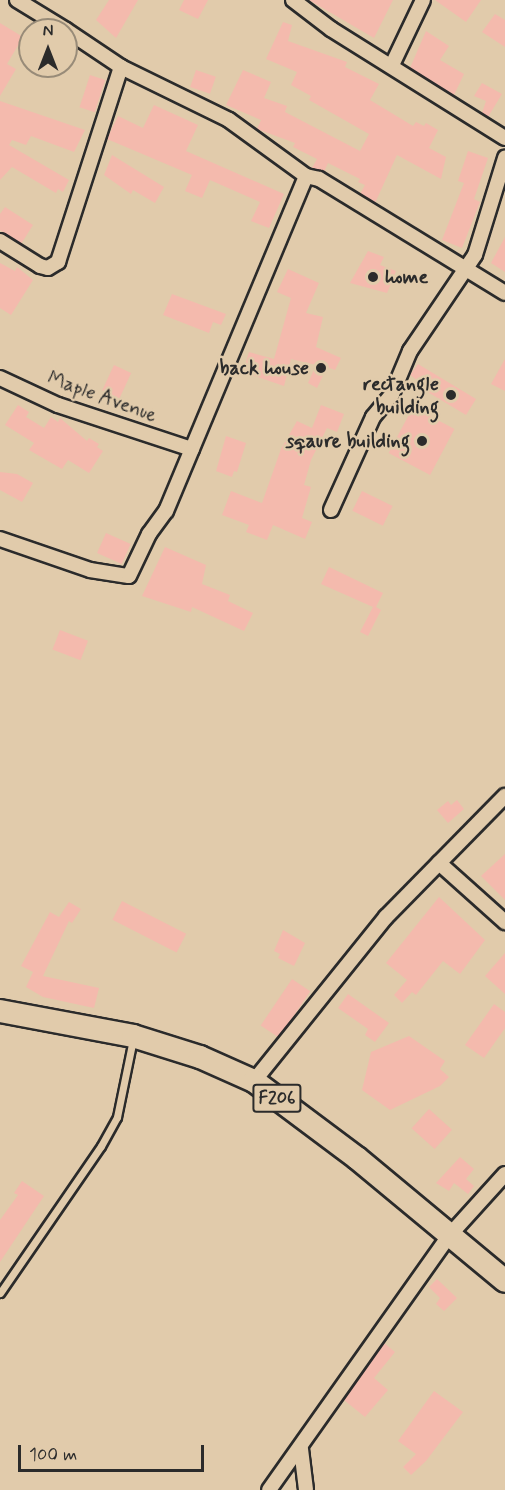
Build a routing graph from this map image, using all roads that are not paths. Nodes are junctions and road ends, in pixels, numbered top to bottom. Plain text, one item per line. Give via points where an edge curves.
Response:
1 (17, 0) edge
2 (293, 0) edge
3 (423, 0) edge
4 (46, 18) edge
5 (78, 38) edge
6 (392, 65) junction
7 (121, 67) junction
8 (505, 138) edge
9 (505, 158) edge
10 (306, 176) junction
11 (0, 241) edge
12 (466, 270) junction
13 (505, 293) edge
14 (0, 378) edge
15 (192, 449) junction
16 (331, 510) dead end
17 (0, 538) edge
18 (505, 796) edge
19 (439, 863) junction
20 (505, 922) edge
21 (0, 1011) edge
22 (133, 1036) junction
23 (254, 1081) junction
24 (505, 1174) edge
25 (448, 1237) junction
26 (505, 1281) edge
27 (0, 1293) edge
28 (301, 1449) junction
29 (269, 1490) edge
30 (306, 1490) edge

1 - 4 street
2 - 6 street via 331,29
3 - 6 street
5 - 7 street
6 - 8 street
7 - 10 street via 229,120
7 - 11 street via 58,262 48,268 40,266
9 - 12 street via 475,255
10 - 12 street via 319,179
10 - 15 street
12 - 13 street
12 - 16 street via 410,351 392,394 373,417
14 - 15 street, Maple Avenue via 58,405
15 - 17 street via 166,511 149,534 129,576 90,570
18 - 19 street
19 - 20 street
19 - 23 street via 386,917
21 - 22 main road, F206
22 - 23 main road, F206 via 200,1057
22 - 27 lane via 117,1117
23 - 25 main road, F206 via 357,1158
24 - 25 street
25 - 26 main road, F206
25 - 28 street
28 - 29 street
28 - 30 street

